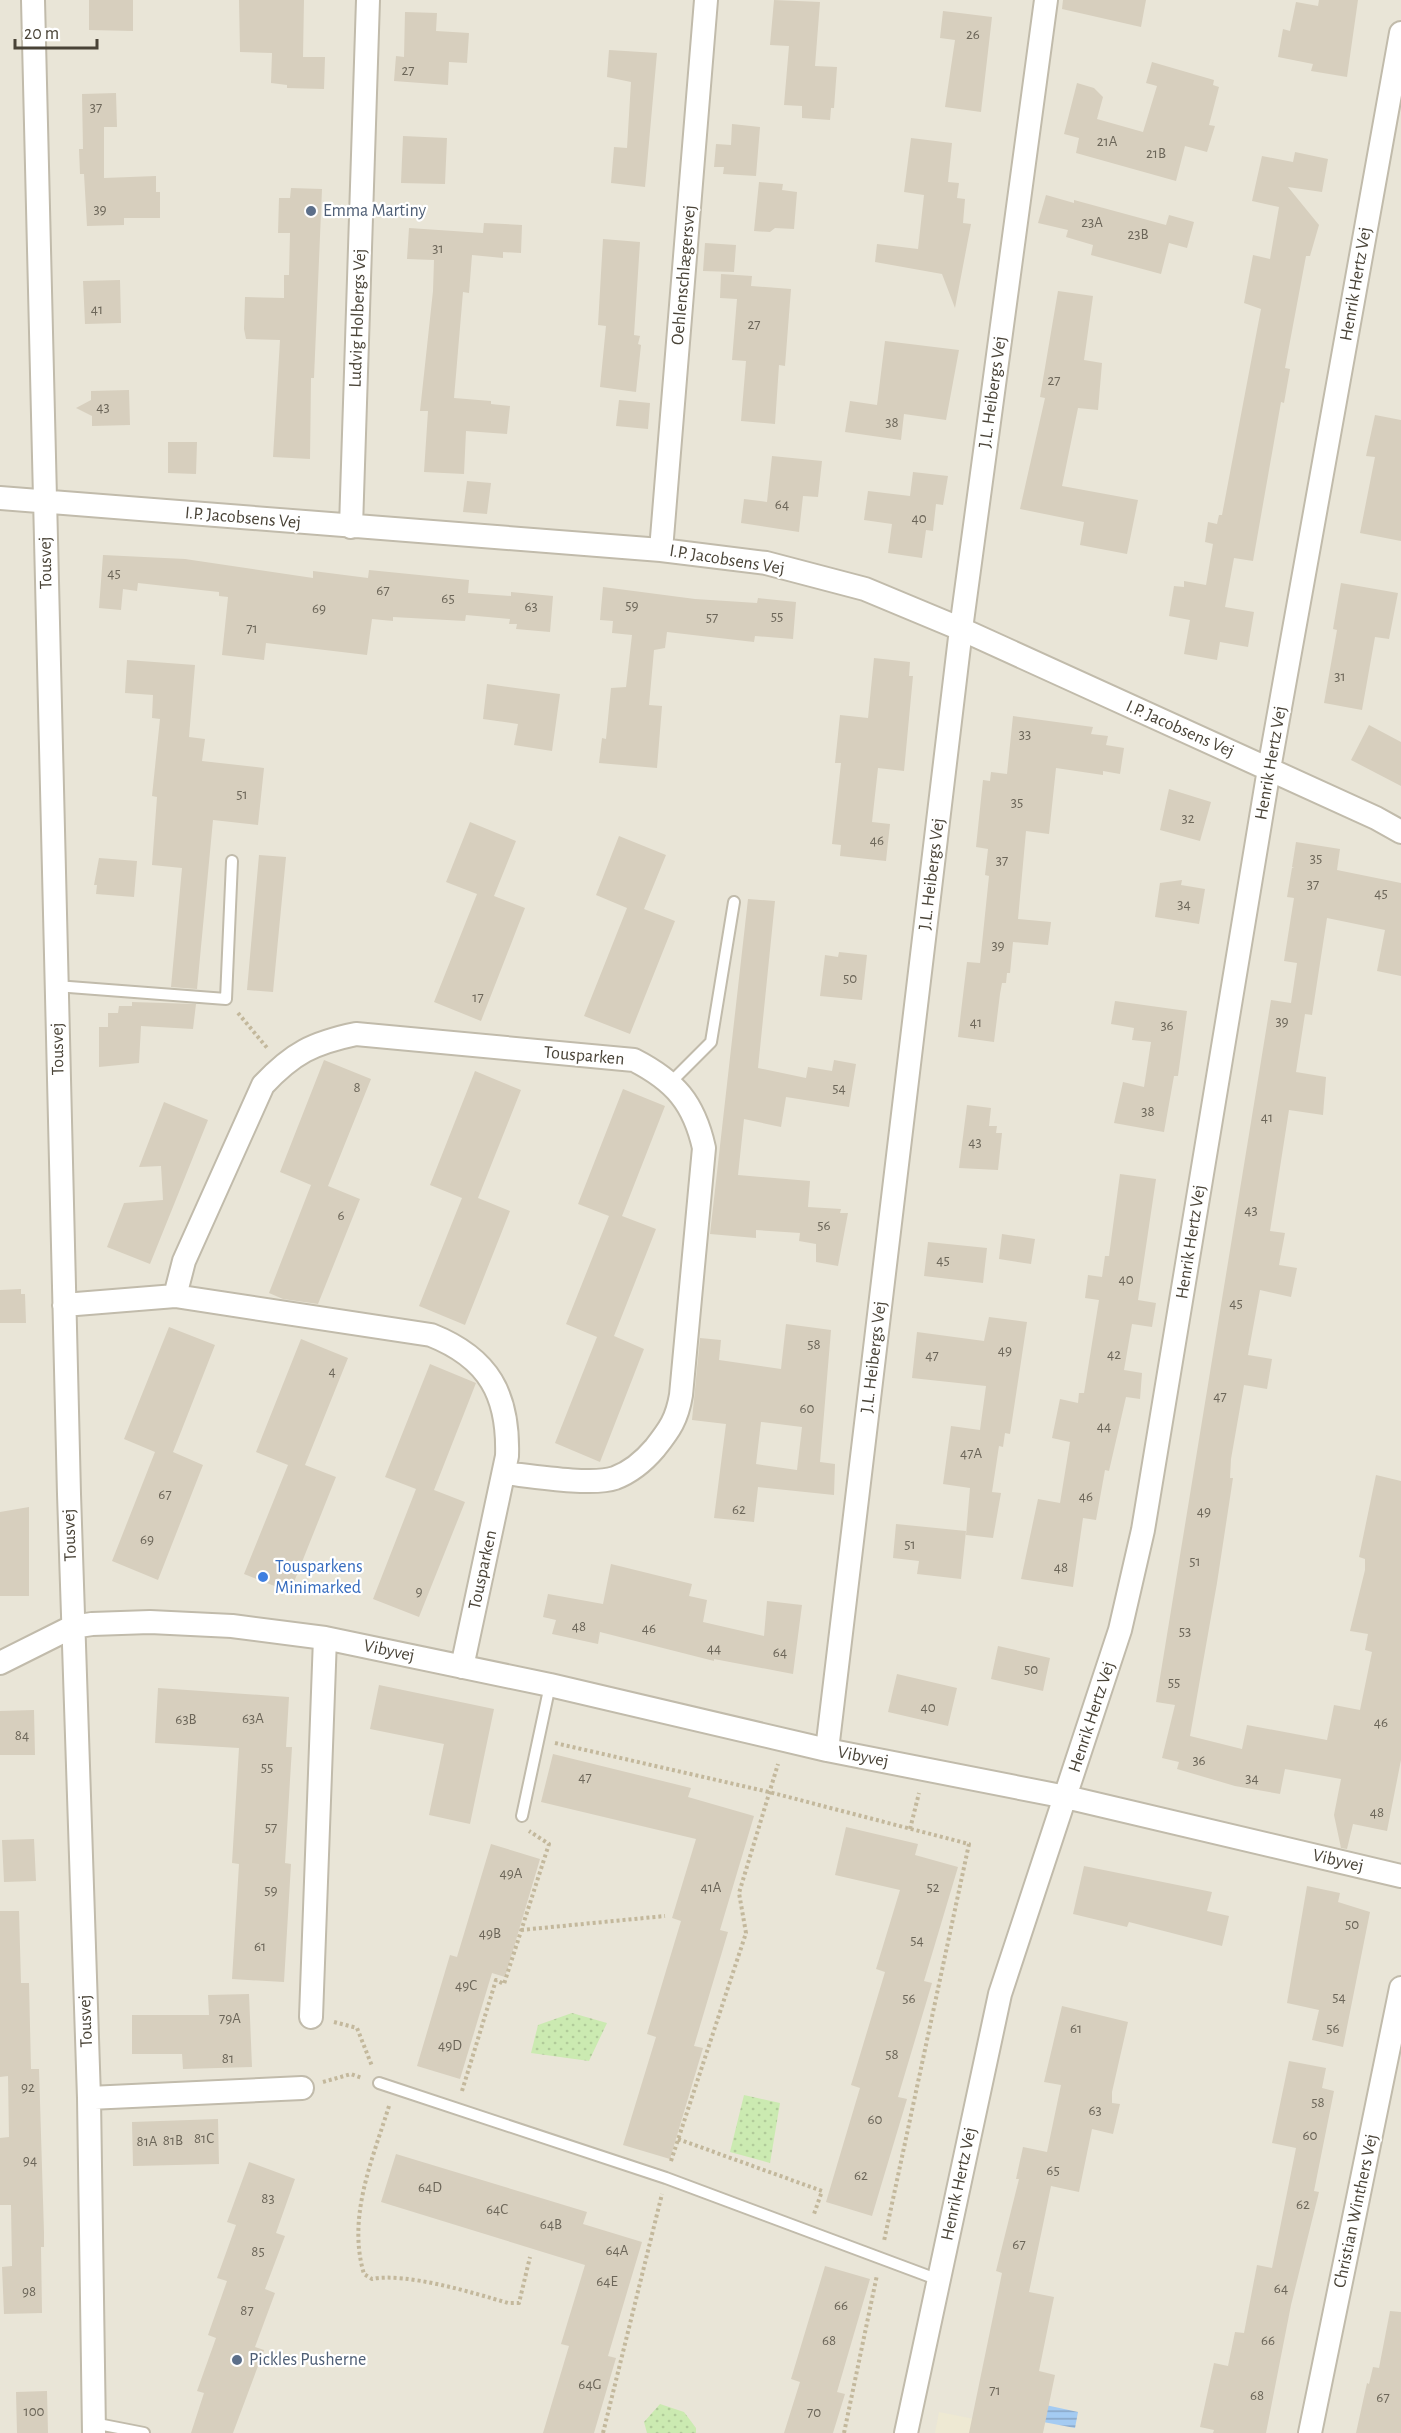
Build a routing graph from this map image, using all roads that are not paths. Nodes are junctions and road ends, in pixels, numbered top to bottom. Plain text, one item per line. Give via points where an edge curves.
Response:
1 (33, 0) edge
2 (368, 0) edge
3 (706, 0) edge
4 (1046, 0) edge
5 (1401, 33) edge
6 (0, 498) edge
7 (44, 501) junction
8 (351, 528) junction
9 (661, 550) junction
10 (961, 630) junction
11 (1269, 769) junction
12 (1401, 832) edge
13 (232, 861) dead end
14 (734, 902) dead end
15 (56, 986) junction
16 (670, 1083) junction
17 (175, 1296) junction
18 (64, 1305) junction
19 (504, 1473) junction
20 (72, 1627) junction
21 (325, 1638) junction
22 (0, 1663) edge
23 (462, 1667) junction
24 (550, 1685) junction
25 (827, 1750) junction
26 (1066, 1797) junction
27 (522, 1816) road end
28 (1401, 1876) edge
29 (1401, 1988) edge
30 (311, 2017) road end
31 (379, 2083) road end
32 (302, 2088) road end
33 (89, 2098) junction
34 (939, 2280) junction
35 (94, 2428) edge
36 (144, 2433) edge
37 (906, 2433) edge
38 (1310, 2433) edge

1 - 7 street, Tousvej
2 - 8 street, Ludvig Holbergs Vej
3 - 9 street, Oehlenschlægersvej
4 - 10 street, J.L. Heibergs Vej
5 - 11 street, Henrik Hertz Vej
6 - 7 street, I.P. Jacobsens Vej
7 - 8 street, I.P. Jacobsens Vej
7 - 15 street, Tousvej
8 - 9 street, I.P. Jacobsens Vej
9 - 10 street, I.P. Jacobsens Vej via 766,563 865,590
10 - 11 street, I.P. Jacobsens Vej
10 - 25 street, J.L. Heibergs Vej
11 - 12 street, I.P. Jacobsens Vej
11 - 26 street, Henrik Hertz Vej via 1143,1530 1120,1630
13 - 15 lane via 226,999
14 - 16 lane via 711,1042
15 - 18 street, Tousvej
16 - 17 street, Tousparken via 634,1060 356,1034 324,1041 301,1051 263,1085 184,1261
16 - 19 street, Tousparken via 687,1101 699,1125 704,1148 677,1418 649,1455 632,1470 612,1479
17 - 18 street, Tousparken
17 - 19 street, Tousparken via 431,1335 456,1345 491,1379 504,1407 508,1431
18 - 20 street, Tousvej
19 - 23 street, Tousparken
20 - 21 street, Vibyvej via 150,1622 232,1626
20 - 22 street, Vibyvej
20 - 33 street, Tousvej
21 - 23 street, Vibyvej
21 - 30 street
23 - 24 street, Vibyvej
24 - 25 street, Vibyvej
24 - 27 lane
25 - 26 street, Vibyvej
26 - 28 street, Vibyvej
26 - 34 street, Henrik Hertz Vej via 1000,1994
29 - 38 street, Christian Winthers Vej
31 - 34 lane via 666,2178
32 - 33 street
33 - 35 street, Tousvej
34 - 37 street, Henrik Hertz Vej
35 - 36 lane

